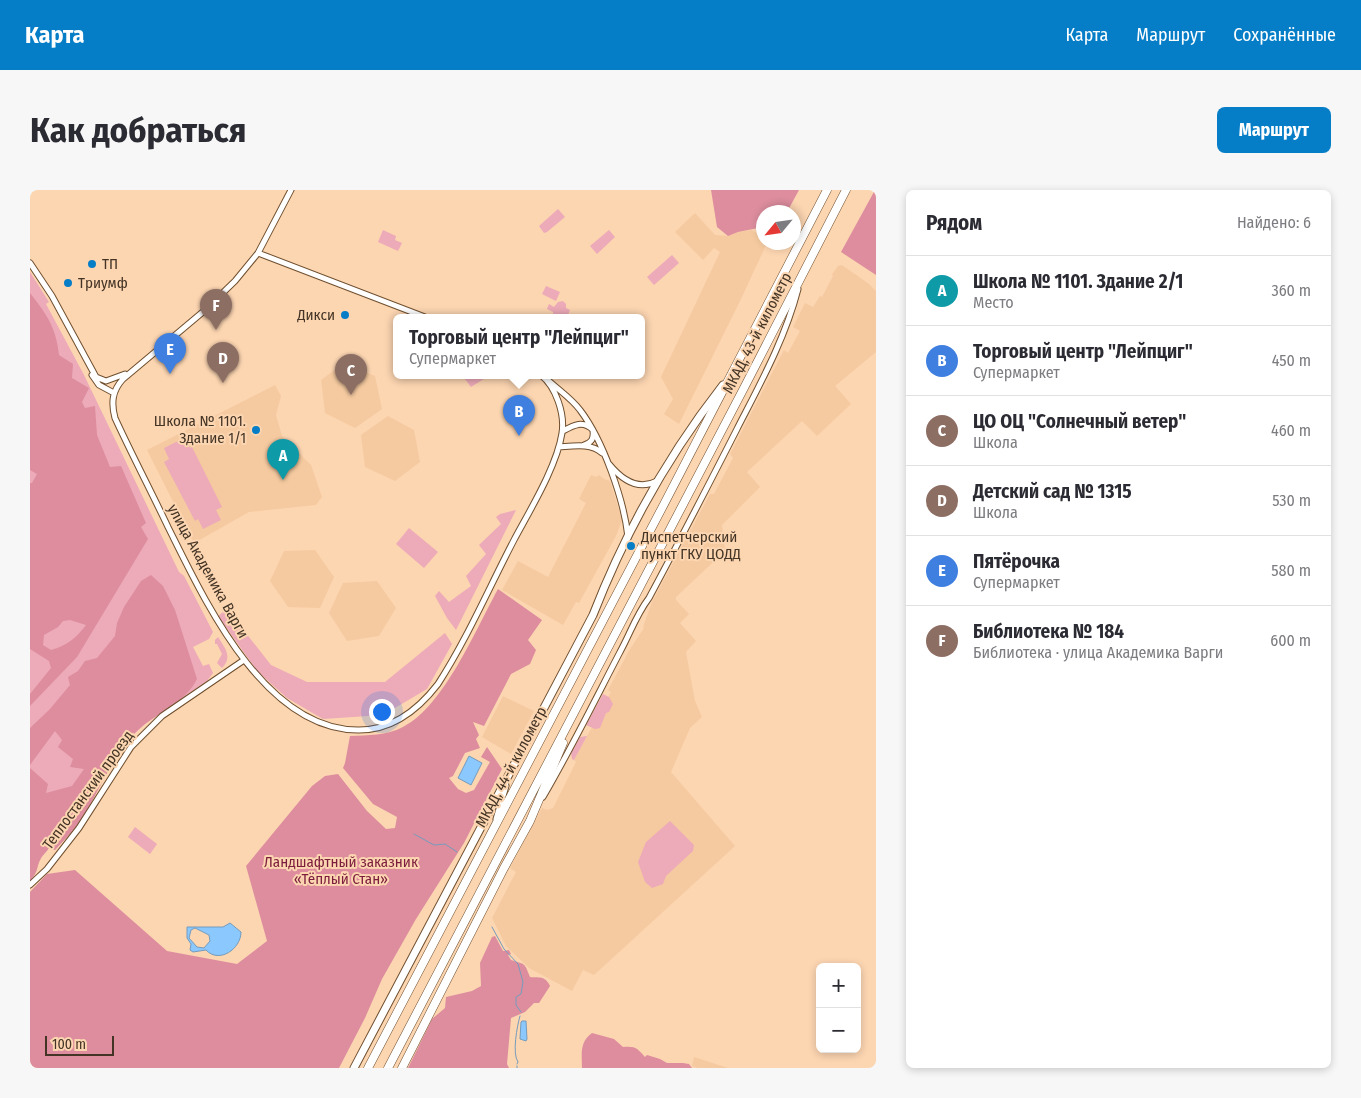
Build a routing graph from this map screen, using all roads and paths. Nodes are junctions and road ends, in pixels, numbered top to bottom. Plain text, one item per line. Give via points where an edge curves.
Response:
1 (291, 190) edge
2 (827, 190) edge
3 (846, 190) edge
4 (258, 253) junction
5 (30, 263) edge
6 (800, 277) junction
7 (416, 314) edge
8 (87, 363) junction
9 (130, 372) junction
10 (729, 378) junction
11 (544, 379) edge
12 (546, 379) edge
13 (114, 393) junction
14 (593, 430) junction
15 (563, 431) junction
16 (577, 446) junction
17 (559, 447) junction
18 (604, 455) junction
19 (677, 478) joint
20 (658, 481) junction
21 (692, 487) joint
22 (628, 538) junction
23 (244, 660) junction
24 (575, 711) junction
25 (509, 774) junction
26 (530, 821) junction
27 (491, 834) junction
28 (30, 885) edge
29 (354, 1068) edge
30 (368, 1068) edge
31 (388, 1068) edge
32 (402, 1068) edge

1 - 4 street
2 - 10 highway, МКАД, 43-й километр
3 - 6 highway, МКАД, 43-й километр
4 - 7 street
4 - 9 street via 214,302
5 - 8 street via 57,304
6 - 21 highway, МКАД, 43-й километр
6 - 26 street via 794,303 772,360
8 - 9 street via 96,377 103,381
8 - 13 street via 95,381
9 - 13 street
10 - 19 highway, МКАД, 43-й километр
10 - 20 main road via 694,422
11 - 15 street, улица Академика Варги via 561,410
12 - 14 street via 571,399
13 - 23 street, улица Академика Варги via 112,408 116,421 201,592
14 - 15 street via 580,424
14 - 16 street via 591,442
14 - 18 street
15 - 17 street, улица Академика Варги
16 - 17 street
16 - 18 street via 594,448
17 - 23 street, улица Академика Варги via 445,673 430,695 405,717 381,728 364,730 324,724 289,704
18 - 20 street via 618,474 630,483 645,486
18 - 22 street via 622,506
19 - 27 highway, МКАД, 44-й километр
20 - 22 main road
21 - 24 highway, МКАД, 44-й километр
22 - 25 main road via 593,615
23 - 28 street, Теплостанский проезд via 162,716 131,746 79,828
24 - 26 highway
24 - 31 highway, МКАД, 44-й километр
25 - 27 street
25 - 29 main road
26 - 32 highway
27 - 30 highway, МКАД, 44-й километр

